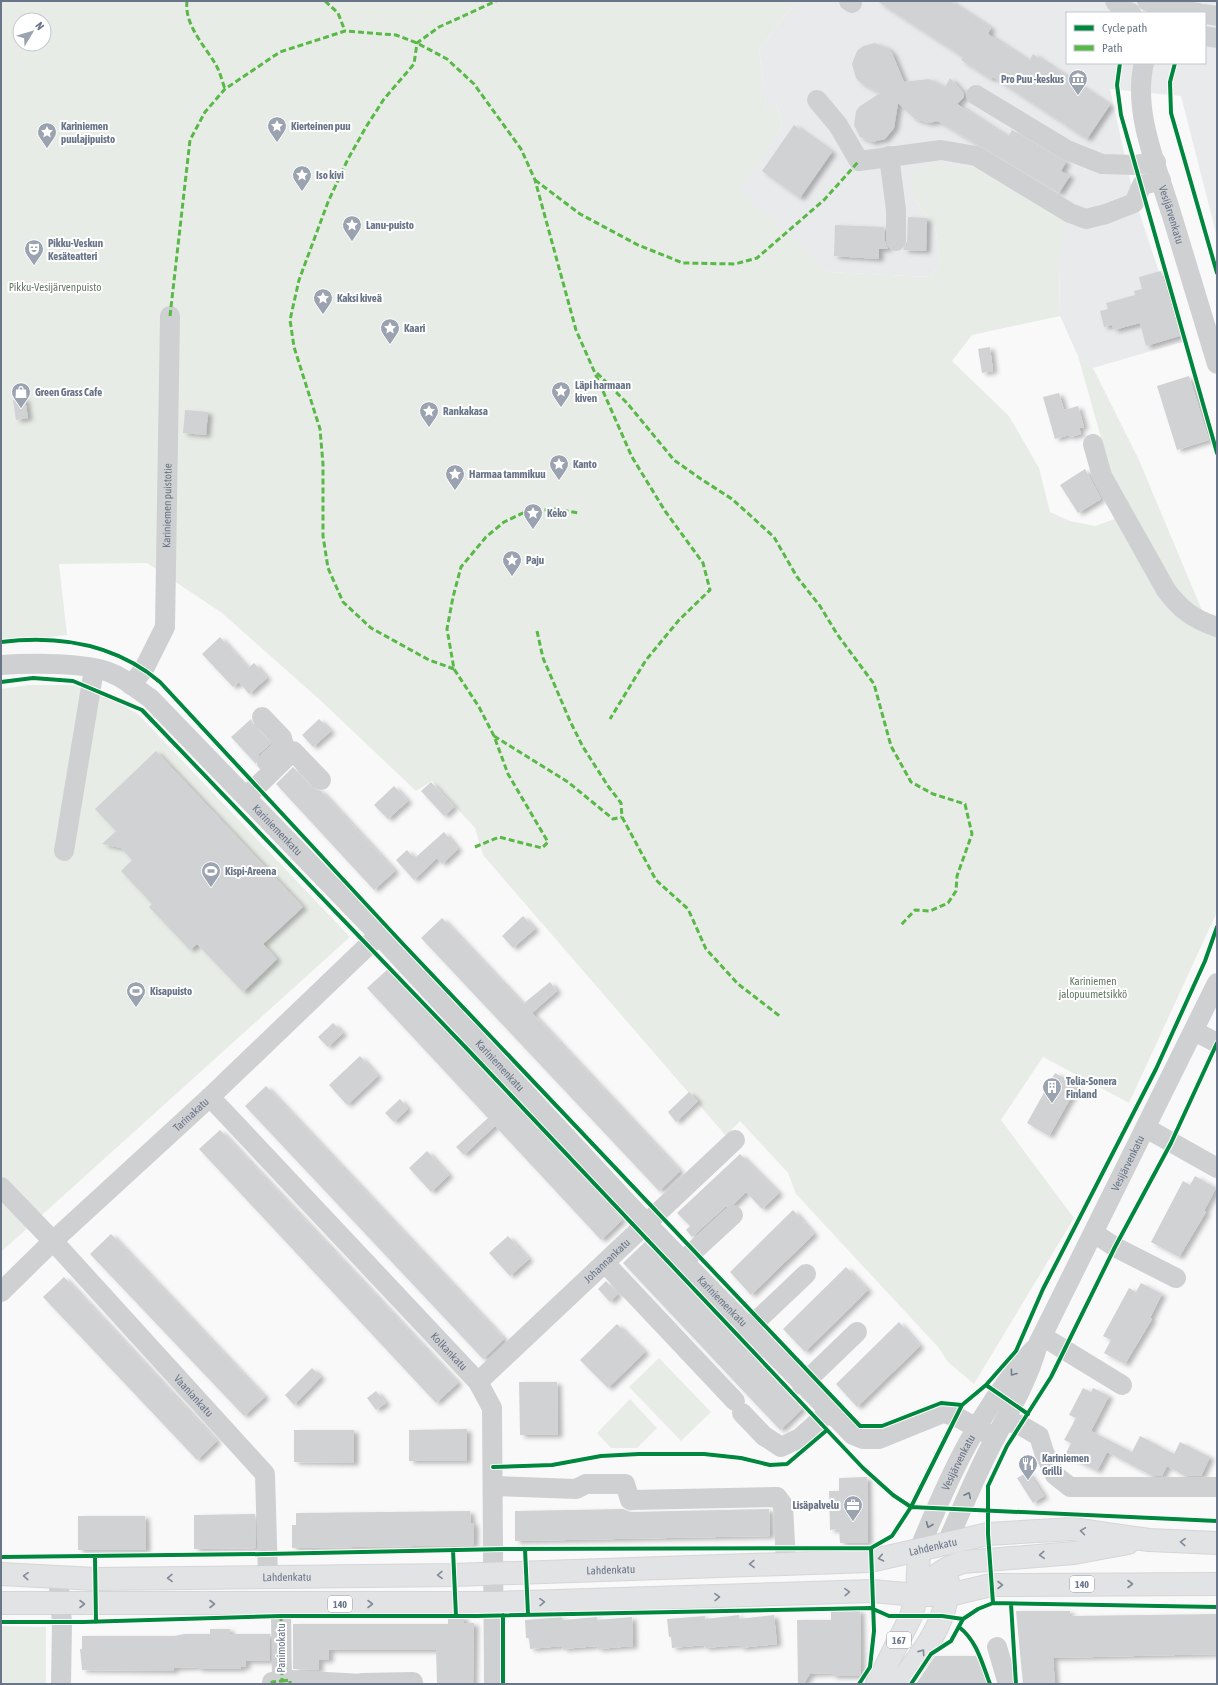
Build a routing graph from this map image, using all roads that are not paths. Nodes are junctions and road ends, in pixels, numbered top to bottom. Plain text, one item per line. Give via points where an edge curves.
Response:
1 (1115, 1) edge
2 (1154, 6) edge
3 (1129, 12) edge
4 (1193, 12) edge
5 (1206, 14) edge
6 (1217, 16) edge
7 (1206, 36) edge
8 (1217, 38) edge
9 (1144, 64) edge
10 (976, 95) dead end
11 (817, 100) dead end
12 (889, 156) junction
13 (1158, 171) junction
14 (896, 241) dead end
15 (170, 316) dead end
16 (1217, 364) edge
17 (1093, 444) dead end
18 (1217, 627) edge
19 (1, 666) edge
20 (94, 668) junction
21 (131, 685) junction
22 (262, 717) dead end
23 (321, 780) dead end
24 (242, 793) junction
25 (64, 851) dead end
26 (379, 935) junction
27 (1217, 984) edge
28 (1194, 1031) junction
29 (1217, 1043) edge
30 (210, 1097) junction
31 (1146, 1128) junction
32 (736, 1140) dead end
33 (1217, 1168) edge
34 (1, 1187) edge
35 (733, 1215) dead end
36 (647, 1224) junction
37 (1094, 1233) junction
38 (53, 1241) junction
39 (683, 1261) junction
40 (605, 1263) junction
41 (806, 1274) dead end
42 (1176, 1278) dead end
43 (1, 1292) edge
44 (748, 1329) junction
45 (857, 1332) dead end
46 (1040, 1340) junction
47 (478, 1382) junction
48 (802, 1385) junction
49 (1122, 1385) dead end
50 (829, 1412) junction
51 (1005, 1421) junction
52 (976, 1427) junction
53 (995, 1438) junction
54 (493, 1486) junction
55 (1217, 1486) edge
56 (1149, 1540) junction
57 (947, 1543) junction
58 (1217, 1543) edge
59 (919, 1550) junction
60 (786, 1563) junction
61 (948, 1567) junction
62 (1, 1574) edge
63 (493, 1574) junction
64 (58, 1577) junction
65 (268, 1577) junction
66 (1217, 1584) edge
67 (918, 1595) junction
68 (949, 1595) junction
69 (1, 1603) edge
70 (60, 1604) junction
71 (494, 1604) junction
72 (281, 1616) dead end
73 (997, 1647) dead end
74 (283, 1682) edge
75 (413, 1682) dead end
76 (61, 1684) edge
77 (362, 1684) edge
78 (494, 1684) edge
79 (877, 1684) edge
80 (899, 1684) edge
81 (1008, 1684) edge

1 - 3 street
2 - 4 street
5 - 6 street
7 - 8 street
9 - 13 street, Vesijärvenkatu via 1140,78 1142,112
10 - 13 street via 1068,150 1102,164 1135,165
11 - 12 street via 838,125 859,161
12 - 13 street via 941,150 976,156 1070,214 1086,219 1134,202 1142,185
12 - 14 street via 896,210
13 - 16 street, Vesijärvenkatu
15 - 21 street, Kariniemen puistotie via 165,628 144,669
17 - 18 street via 1102,476 1166,590 1177,605 1196,620
19 - 20 street, Kariniemenkatu via 27,663
20 - 21 street, Kariniemenkatu via 111,672
20 - 25 street
21 - 24 street, Kariniemenkatu via 150,698
22 - 24 street via 282,738 284,746
23 - 24 street via 293,751
24 - 26 street, Kariniemenkatu
26 - 30 street, Tarinakatu
26 - 36 street, Kariniemenkatu
27 - 28 street, Vesijärvenkatu
28 - 29 street
28 - 31 street, Vesijärvenkatu
30 - 38 street, Tarinakatu
30 - 47 street, Kolkankatu
31 - 33 street
31 - 37 street, Vesijärvenkatu
32 - 36 street, Johannankatu
34 - 38 street, Vaaniankatu
35 - 39 street
36 - 39 street, Kariniemenkatu
36 - 40 street, Johannankatu
37 - 42 street via 1115,1247
37 - 46 street, Vesijärvenkatu
38 - 43 street, Tarinakatu
38 - 65 street, Vaaniankatu via 265,1474
39 - 44 street, Kariniemenkatu
40 - 47 street, Johannankatu
40 - 50 street via 764,1436 781,1447 800,1438
41 - 44 street
44 - 48 street, Kariniemenkatu
45 - 48 street
46 - 49 street
46 - 51 street, Vesijärvenkatu via 1032,1366
46 -> 52 street, Vesijärvenkatu via 997,1393
47 - 54 street, Kolkankatu via 492,1408
48 - 50 street, Kariniemenkatu
50 - 52 street, Kariniemenkatu via 852,1435 863,1439 879,1439 943,1413
51 - 53 street, Vesijärvenkatu
51 - 55 street via 1020,1424 1040,1436 1044,1452 1055,1475 1070,1486
52 - 53 street, Kariniemenkatu
52 -> 59 street, Vesijärvenkatu via 947,1482
57 -> 53 street, Vesijärvenkatu
54 - 60 street via 576,1488 586,1484 625,1484 630,1500 777,1498 783,1505
54 - 63 street, Kolkankatu
56 -> 57 main road, Lahdenkatu via 1072,1529 988,1534
58 -> 56 main road, Lahdenkatu
56 -> 61 main road via 1074,1553 990,1558
57 - 59 main road, Lahdenkatu
57 - 61 main road, Vesijärvenkatu / 167
59 -> 60 main road, Lahdenkatu via 870,1561
59 - 67 main road, Vesijärvenkatu / 167
60 -> 63 main road, Lahdenkatu
61 - 67 main road via 933,1577
61 - 68 main road, Vesijärvenkatu / 167
64 -> 62 main road, Lahdenkatu
63 -> 65 main road, Lahdenkatu
63 - 71 street, Kolkankatu
65 -> 64 main road, Lahdenkatu
64 - 70 street
68 -> 66 main road, 140 via 991,1585
67 - 68 main road, 140
71 -> 67 main road, 140 via 872,1591
67 - 79 main road, Vesijärvenkatu / 167 via 911,1616
80 -> 68 main road, Vesijärvenkatu / 167 via 928,1645
69 - 70 main road, 140
70 -> 71 main road, 140
70 - 76 street
71 - 78 street, Kolkankatu
72 - 74 street, Panimokatu
73 - 81 street
74 - 77 street
75 - 77 street

